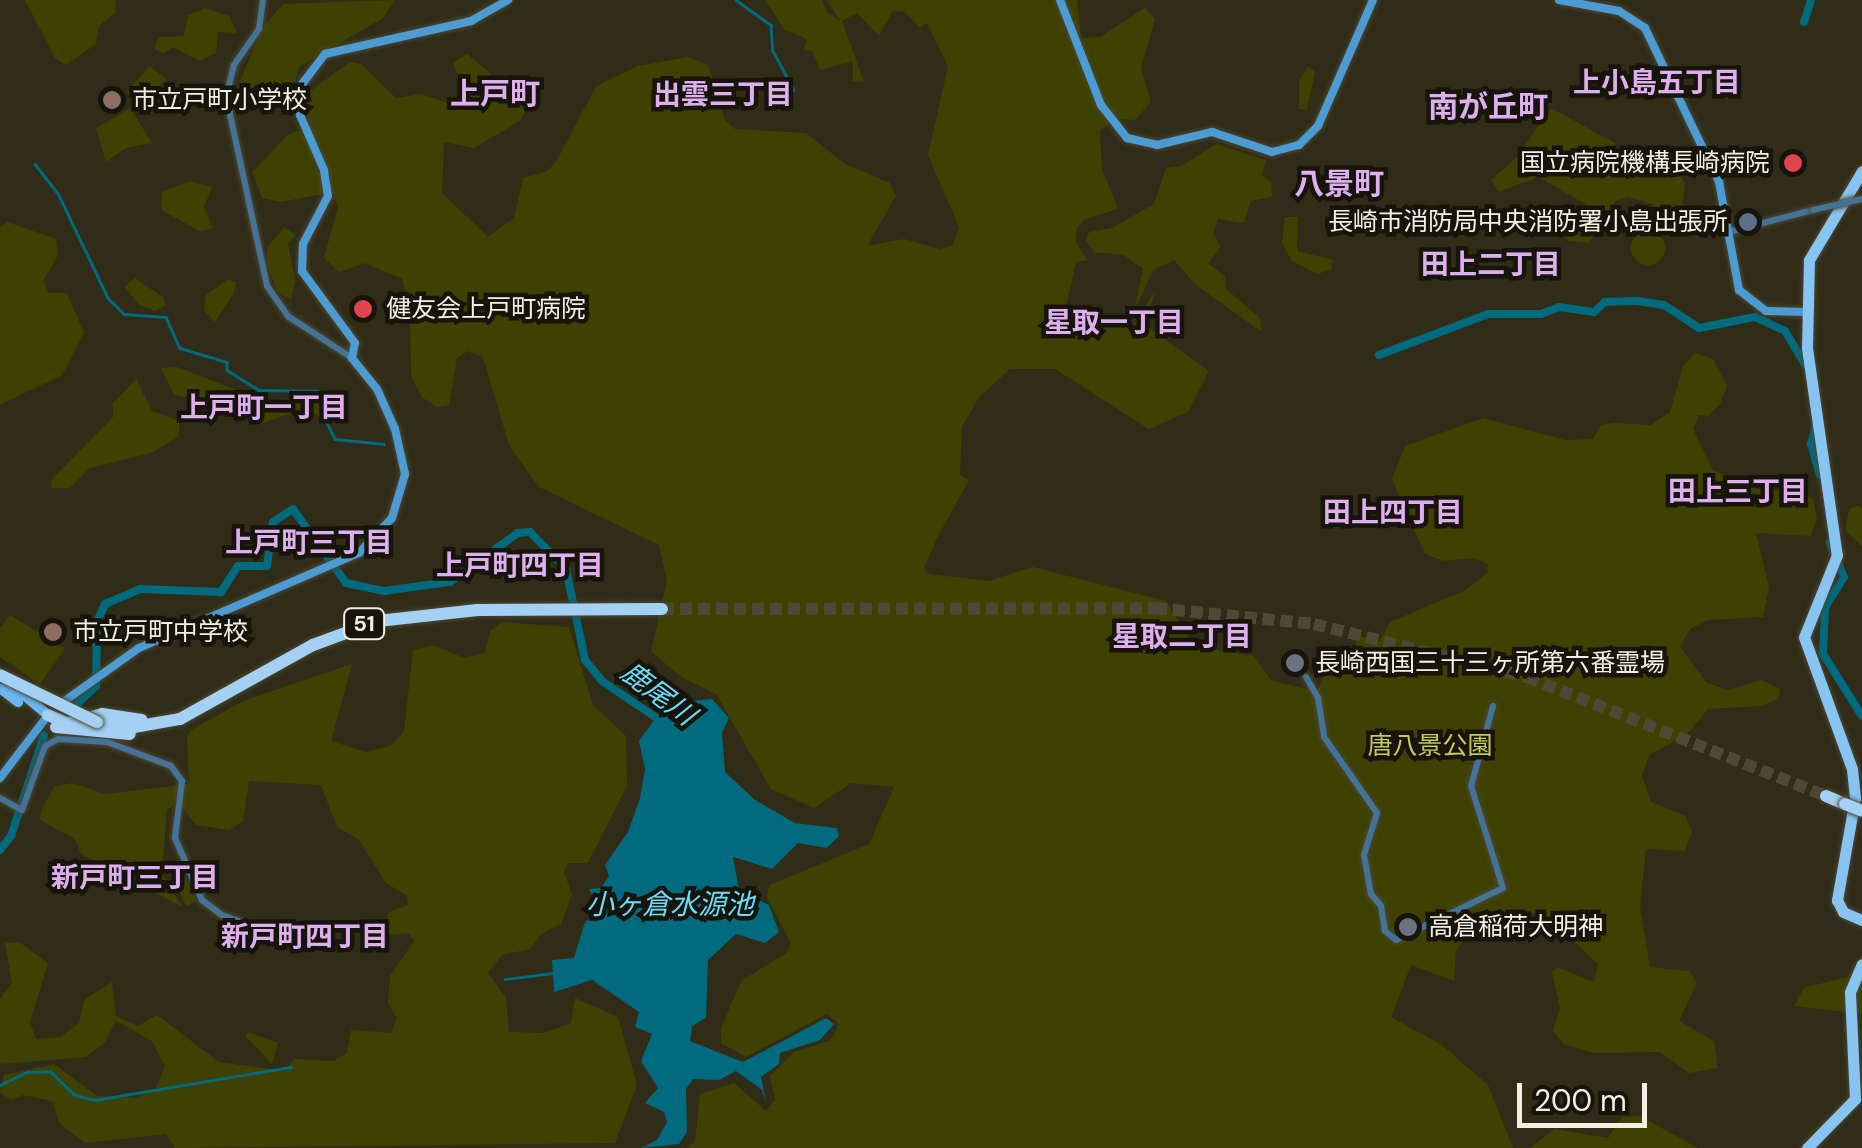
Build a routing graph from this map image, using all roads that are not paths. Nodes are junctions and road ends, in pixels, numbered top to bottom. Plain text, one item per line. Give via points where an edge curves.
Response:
1 (263, 0) edge
2 (508, 0) edge
3 (1060, 0) edge
4 (1373, 0) edge
5 (1559, 0) edge
6 (1862, 172) edge
7 (1862, 200) edge
8 (1732, 231) junction
9 (1807, 312) junction
10 (352, 358) junction
11 (657, 609) tunnel mouth
12 (0, 674) edge
13 (262, 676) junction
14 (1306, 677) dead end
15 (0, 688) edge
16 (238, 691) junction
17 (1493, 706) dead end
18 (45, 718) junction
19 (0, 778) edge
20 (1826, 796) tunnel mouth
21 (0, 798) edge
22 (1858, 818) edge
23 (1862, 920) edge
24 (311, 947) dead end
25 (1862, 964) edge
26 (1807, 1148) edge

1 - 10 street via 259,29 234,65 226,96 267,286 288,316
2 - 10 main road via 471,21 325,54 299,88 328,196 302,244 302,270 355,343
3 - 4 main road via 1100,106 1120,134 1142,144 1200,132 1264,152 1294,148 1318,126
5 - 8 main road via 1619,11 1646,28 1705,147
6 - 9 highway via 1809,260
7 - 8 street, bridge
8 - 9 main road via 1733,277 1742,295 1766,311
9 - 22 highway via 1837,556 1804,636 1848,754
10 - 18 main road via 380,394 405,474 384,530 342,562 154,641 96,675
11 - 13 highway, 51 via 476,610 361,625
12 - 16 highway, 51, bridge via 97,722 162,724
12 - 18 main road, 51
13 - 16 highway, 51
13 - 18 highway, 51 via 155,720 102,714 68,723
14 - 17 street via 1318,698 1324,737 1377,813 1364,855 1371,894 1381,906 1385,931 1396,940 1503,888 1471,786
15 - 18 main road, 51
16 - 18 highway, 51 via 185,722 151,732 76,734
18 - 19 main road
20 - 22 highway, bridge
21 - 24 street via 22,810 53,740 107,742 170,766 182,781 175,838 202,900 222,915
22 - 23 highway via 1837,900 1843,912
25 - 26 highway via 1850,992 1854,1099

